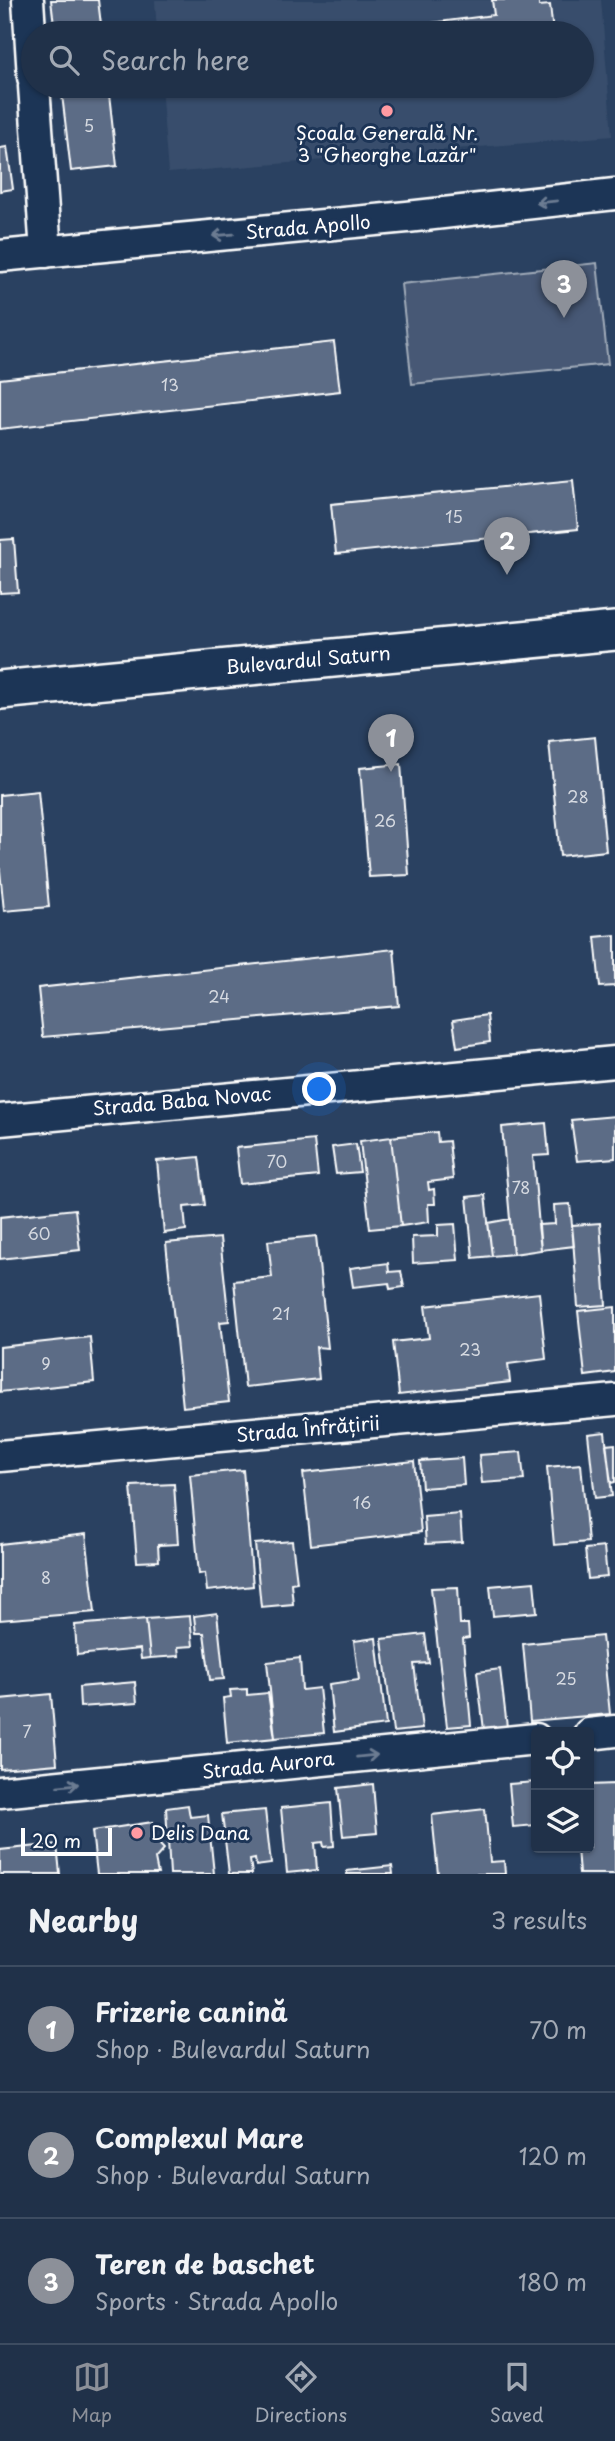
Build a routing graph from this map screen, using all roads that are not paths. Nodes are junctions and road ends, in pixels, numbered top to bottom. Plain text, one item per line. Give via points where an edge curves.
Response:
1 (28, 0) edge
2 (29, 21) edge
3 (35, 98) edge
4 (615, 194) edge
5 (46, 252) junction
6 (0, 256) edge
7 (615, 631) edge
8 (0, 690) edge
9 (615, 1062) edge
10 (0, 1120) edge
11 (615, 1400) edge
12 (0, 1456) edge
13 (615, 1731) edge
14 (594, 1733) edge
15 (531, 1739) edge
16 (0, 1792) edge

1 - 2 street
3 - 5 street
4 -> 5 street, Strada Apollo
5 - 6 street, Strada Apollo
7 - 8 main road, Bulevardul Saturn
9 - 10 street, Strada Baba Novac
11 - 12 street, Strada Înfrățirii
13 - 14 street
16 -> 15 street, Strada Aurora

